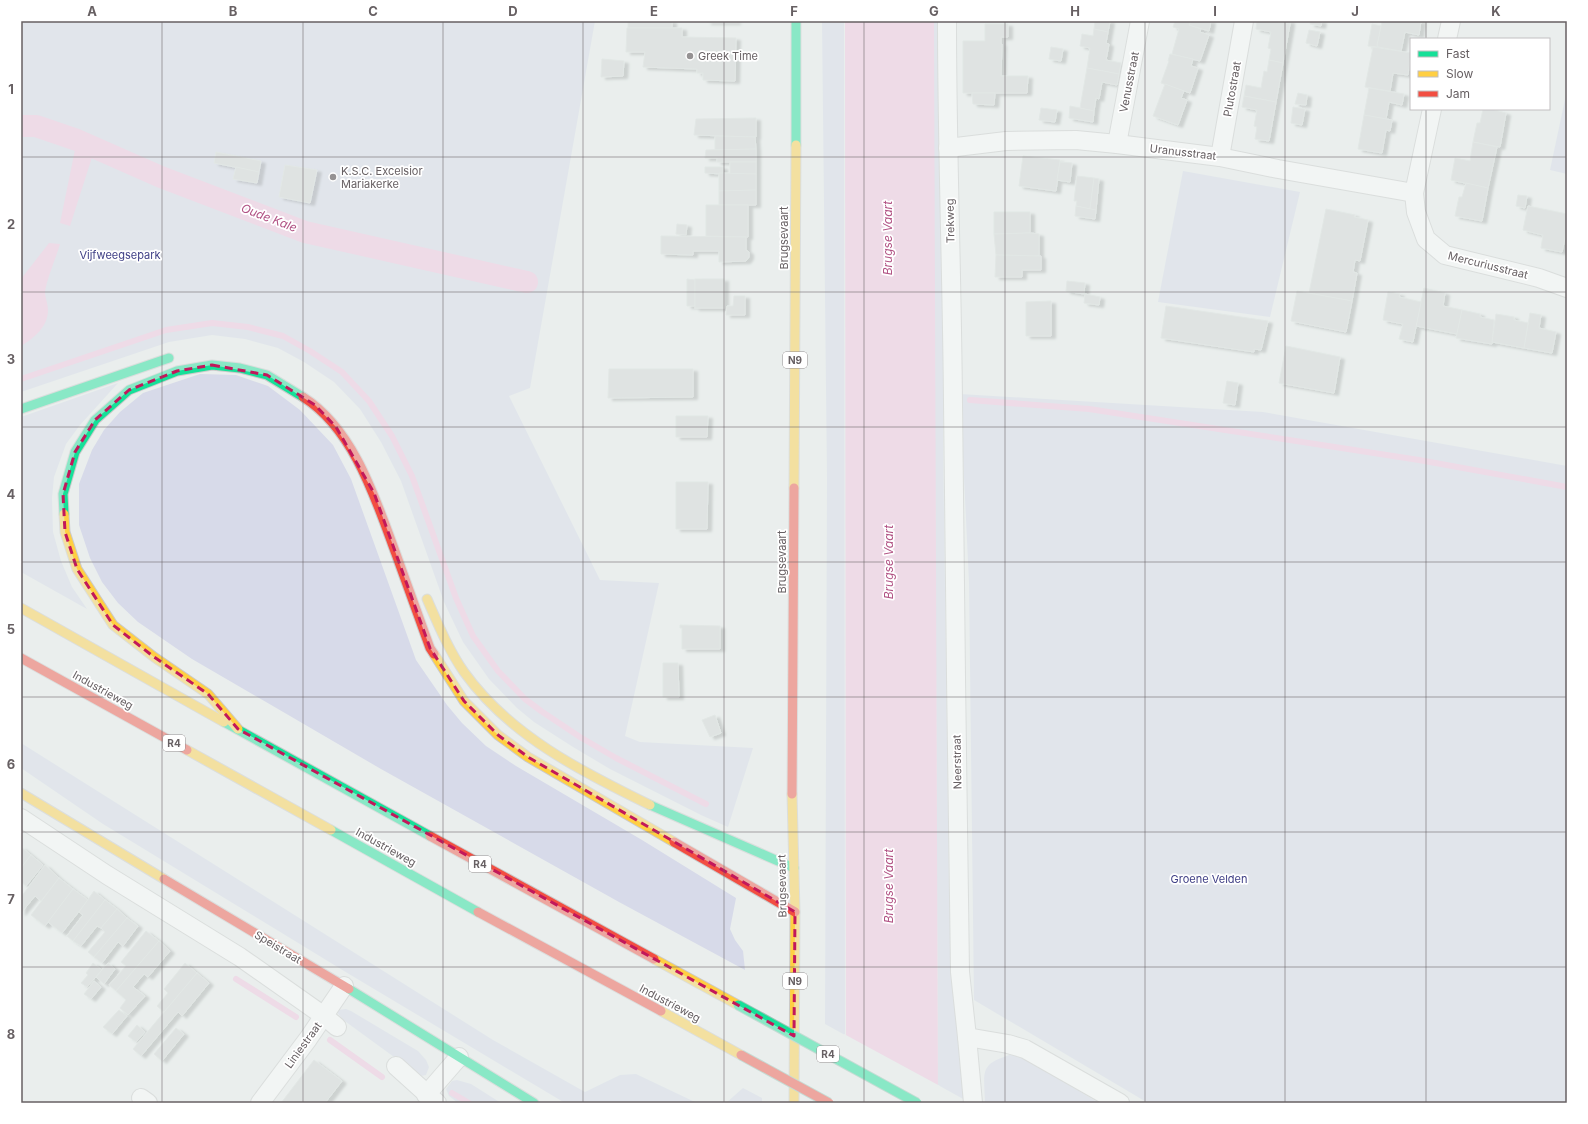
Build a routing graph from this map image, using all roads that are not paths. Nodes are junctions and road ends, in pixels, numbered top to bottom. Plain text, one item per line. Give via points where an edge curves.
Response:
1 (796, 21) edge
2 (947, 21) edge
3 (1140, 21) edge
4 (1244, 21) edge
5 (1451, 21) edge
6 (1447, 38) edge
7 (1432, 110) edge
8 (1117, 144) junction
9 (948, 148) junction
10 (1220, 157) junction
11 (1414, 193) junction
12 (1567, 288) edge
13 (181, 356) dead end
14 (21, 409) edge
15 (953, 420) joint
16 (423, 587) dead end
17 (21, 608) edge
18 (21, 658) edge
19 (238, 729) junction
20 (21, 793) edge
21 (21, 818) edge
22 (794, 868) junction
23 (795, 912) junction
24 (344, 986) junction
25 (330, 1021) junction
26 (967, 1037) junction
27 (459, 1057) junction
28 (396, 1066) dead end
29 (431, 1099) edge
30 (262, 1103) edge
31 (534, 1103) edge
32 (794, 1103) edge
33 (829, 1103) edge
34 (917, 1103) edge
35 (973, 1103) edge
36 (1120, 1103) edge

1 - 22 main road, Brugsevaart / N9 via 794,637 791,773
2 - 9 street, Trekweg
3 - 8 street, Venusstraat
4 - 10 street, Plutostraat
5 - 6 street
7 - 11 street, Mercuriusstraat
8 - 9 street, Uranusstraat via 1076,140 1006,141
8 - 10 street, Uranusstraat
9 - 15 street, Trekweg
10 - 11 street, Uranusstraat
11 - 12 street, Mercuriusstraat via 1416,212 1426,240 1445,255 1539,278
13 - 14 main road
15 - 26 street, Neerstraat via 960,972
16 - 22 main road via 449,649 476,689 506,720 524,734 603,782
17 - 19 main road, R4
18 - 33 main road, Industrieweg / R4, bridge via 485,916
19 - 23 main road via 208,694 154,658 113,625 77,569 65,532 63,494 75,452 95,420 129,390 176,371 212,365 240,368 267,375 315,405 336,427 374,493 430,648 464,701 498,735 528,757
19 - 34 main road, R4, bridge
20 - 24 main road, Speistraat
21 - 25 street via 107,875 240,957
22 - 23 main road, Brugsevaart / N9
23 - 32 main road, Brugsevaart / N9
24 - 25 street, Liniestraat
24 - 27 main road, Speistraat
25 - 30 street, Liniestraat via 308,1039
26 - 35 street, Neerstraat
26 - 36 street via 1025,1049
27 - 29 street
27 - 31 main road, Speistraat
28 - 29 street

